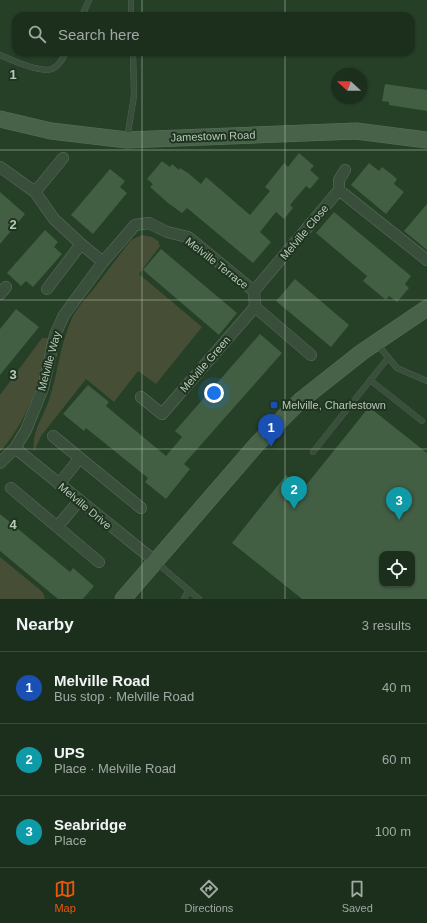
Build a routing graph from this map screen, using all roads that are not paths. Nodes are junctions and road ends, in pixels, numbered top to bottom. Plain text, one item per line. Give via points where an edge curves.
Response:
1 (89, 0) edge
2 (131, 0) edge
3 (84, 12) edge
4 (132, 12) edge
5 (0, 55) edge
6 (64, 56) edge
7 (133, 56) edge
8 (0, 119) edge
9 (127, 140) junction
10 (427, 140) edge
11 (63, 158) dead end
12 (0, 167) edge
13 (345, 170) dead end
14 (339, 190) junction
15 (35, 192) junction
16 (81, 244) junction
17 (427, 260) edge
18 (103, 262) junction
19 (46, 289) dead end
20 (254, 292) junction
21 (255, 307) junction
22 (427, 308) edge
23 (376, 343) junction
24 (311, 355) dead end
25 (388, 358) junction
26 (370, 380) junction
27 (427, 381) edge
28 (141, 398) dead end
29 (422, 421) dead end
30 (53, 436) dead end
31 (15, 448) junction
32 (312, 452) dead end
33 (80, 458) junction
34 (0, 463) edge
35 (59, 484) junction
36 (11, 488) dead end
37 (79, 501) junction
38 (141, 508) dead end
39 (57, 527) junction
40 (99, 562) dead end
41 (156, 562) junction
42 (189, 590) junction
43 (123, 599) edge
44 (184, 599) edge
45 (199, 599) edge

1 - 3 lane
2 - 4 lane
5 - 6 lane via 39,69 52,69
7 - 9 lane via 134,96
8 - 9 street, Jamestown Road via 51,131
9 - 10 street, Jamestown Road via 356,131
11 - 15 street
12 - 15 street
13 - 14 street, Melville Close via 339,180
14 - 17 street
14 - 20 street, Melville Close
15 - 16 street via 54,218
16 - 18 street
16 - 19 street
18 - 20 street, Melville Terrace via 135,225 149,223 188,238
18 - 31 street, Melville Way via 64,315 55,335 43,388 26,430
20 - 21 street
21 - 24 street
21 - 28 street, Melville Green via 162,414
22 - 23 street
23 - 25 lane
23 - 41 street via 300,401 258,444
25 - 26 lane
25 - 27 lane via 397,368
26 - 29 lane
26 - 32 lane
30 - 33 street
31 - 34 street, Melville Way
31 - 35 street, Melville Drive
33 - 35 street
33 - 38 street
35 - 37 street, Melville Drive
36 - 39 street
37 - 39 street
37 - 41 street, Melville Drive
39 - 40 street
41 - 42 lane
41 - 43 street
42 - 44 lane
42 - 45 lane

